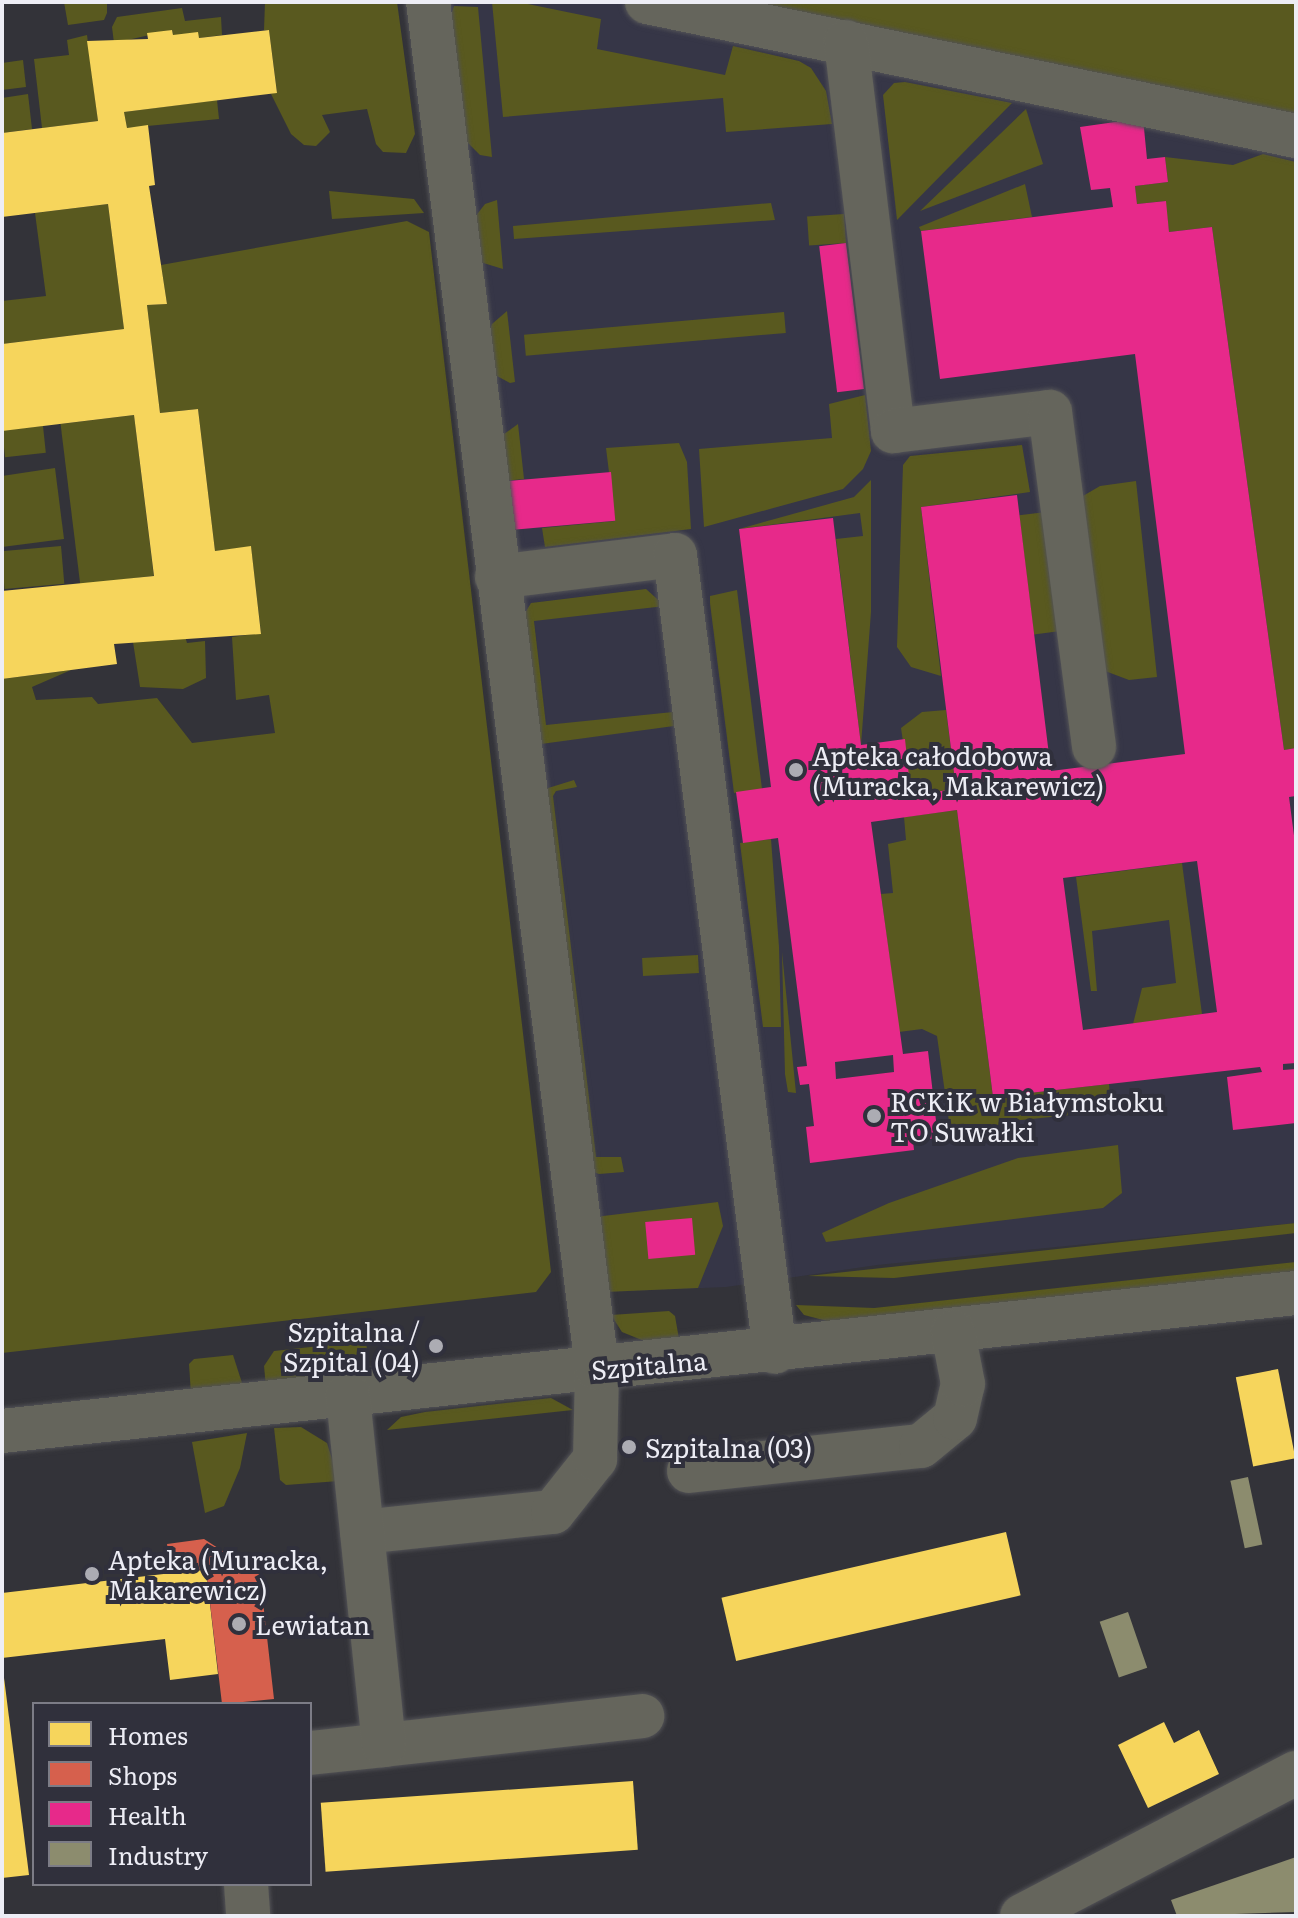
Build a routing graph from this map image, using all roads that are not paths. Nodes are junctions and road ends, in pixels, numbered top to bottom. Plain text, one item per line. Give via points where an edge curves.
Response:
1 (428, 2) edge
2 (647, 2) edge
3 (846, 42) junction
4 (1296, 136) edge
5 (497, 577) junction
6 (1094, 747) dead end
7 (792, 1233) dead end
8 (764, 1264) junction
9 (1296, 1293) edge
10 (953, 1332) junction
11 (775, 1352) junction
12 (597, 1368) junction
13 (348, 1395) junction
14 (2, 1431) edge
15 (689, 1471) dead end
16 (362, 1532) junction
17 (642, 1716) dead end
18 (384, 1745) junction
19 (312, 1753) edge
20 (1296, 1773) edge
21 (246, 1886) edge
22 (248, 1916) edge
23 (1022, 1916) edge

1 - 5 street
2 - 3 street
3 - 4 street
3 - 6 street via 893,431 1050,412
5 - 8 street via 675,555
5 - 12 street
7 - 8 street
8 - 11 street
9 - 10 street, Szpitalna
10 - 11 street, Szpitalna
10 - 15 street via 963,1384 955,1418 921,1446
11 - 12 street, Szpitalna
12 - 13 street, Szpitalna
12 - 16 street via 595,1459 553,1512
13 - 14 street, Szpitalna
13 - 16 street
16 - 18 street
17 - 18 street
18 - 19 street
20 - 23 street
21 - 22 street

